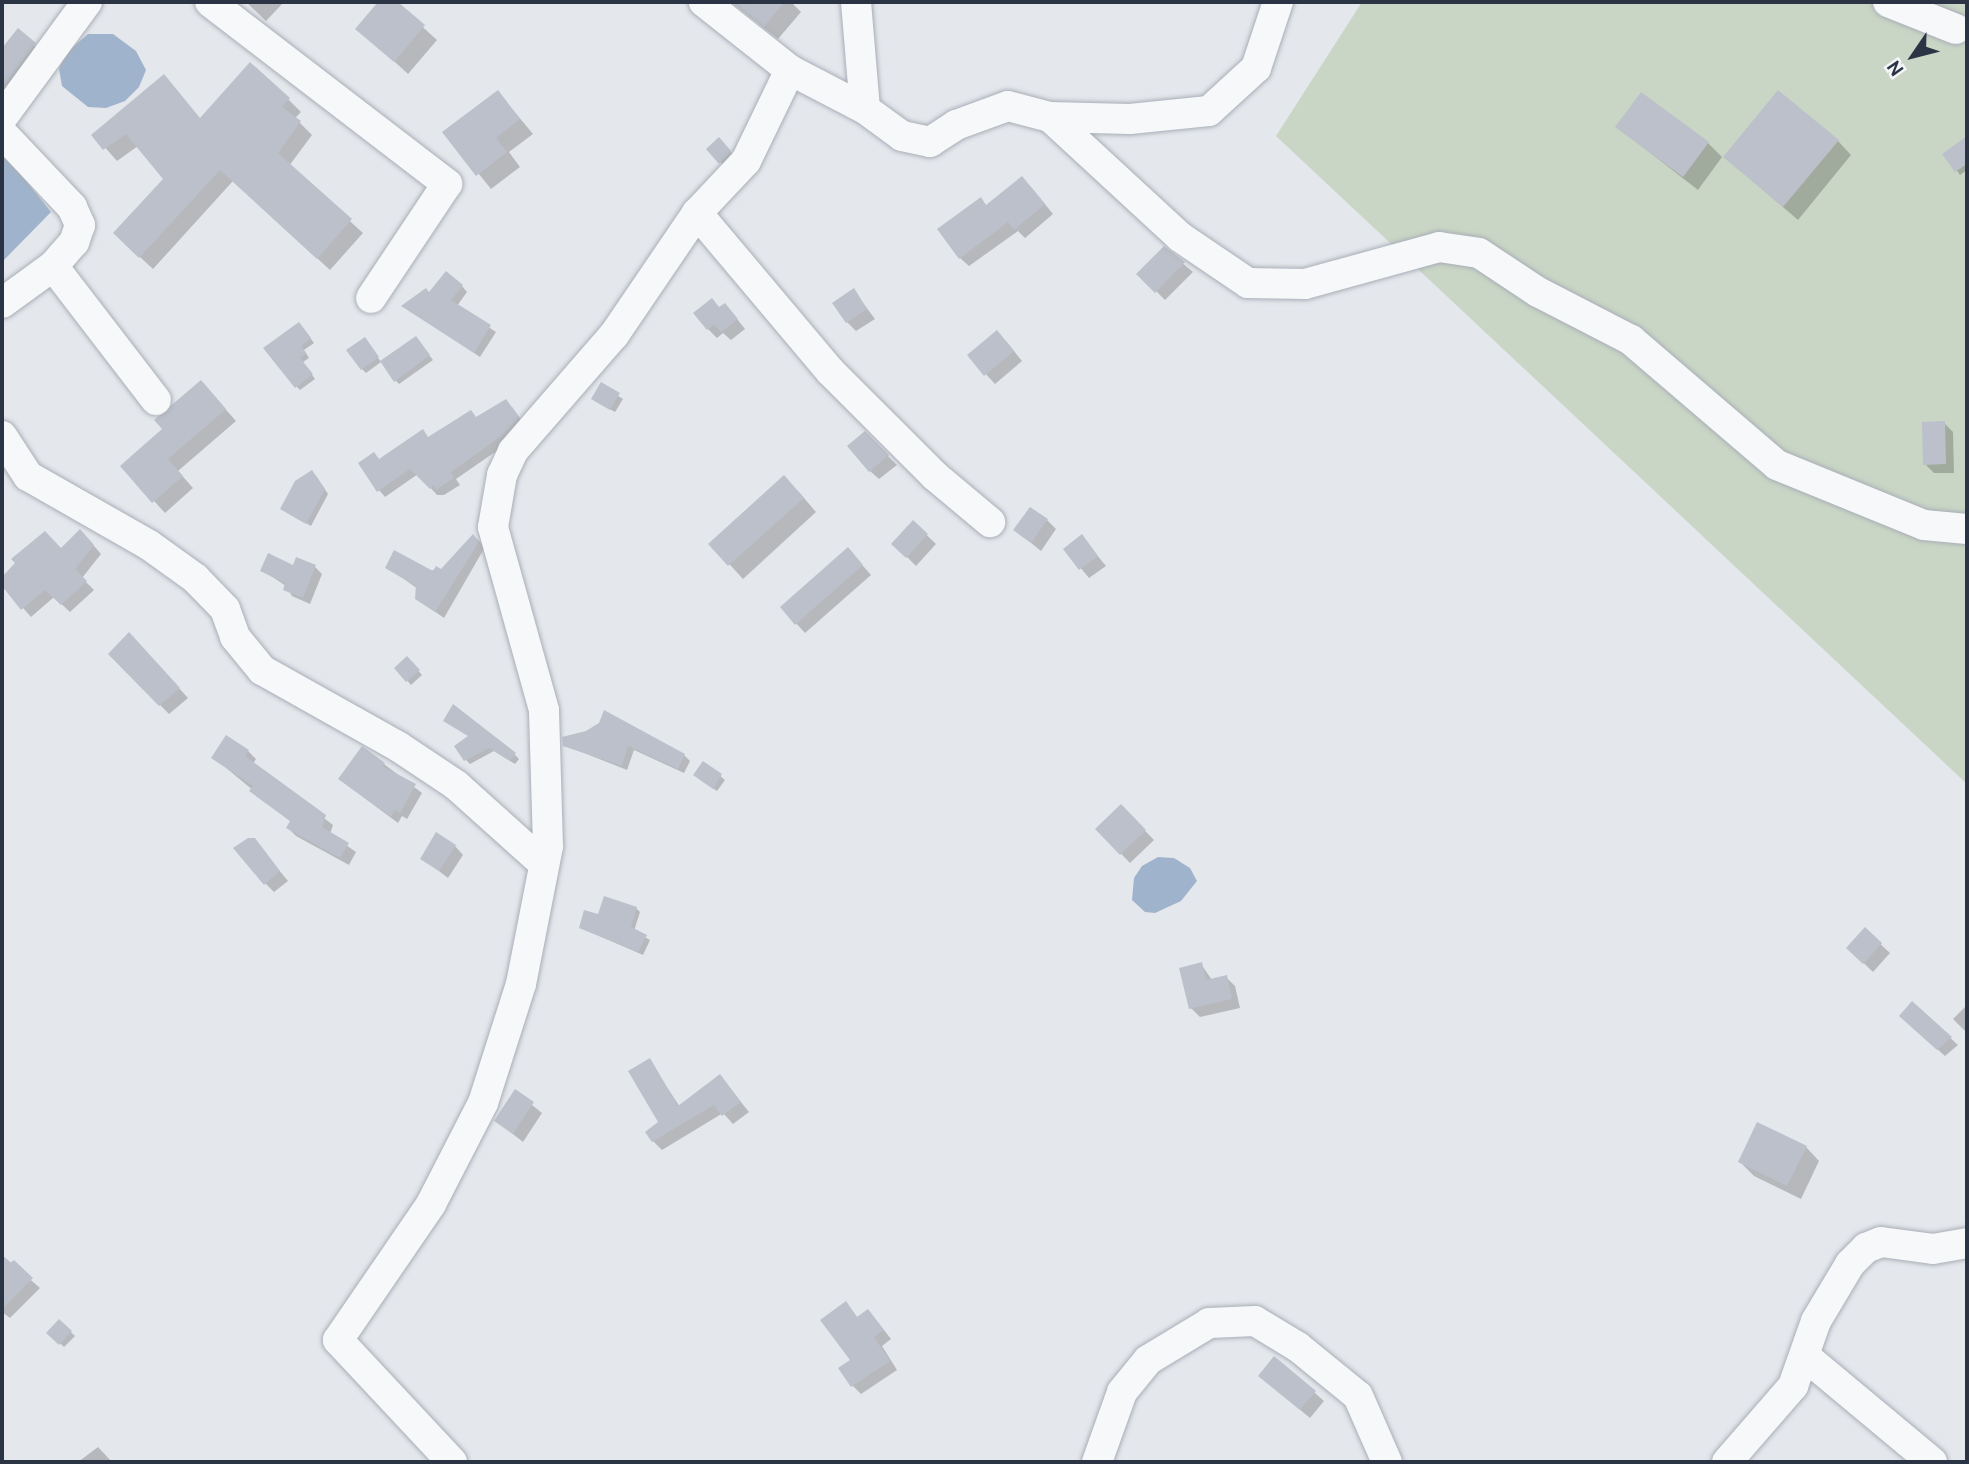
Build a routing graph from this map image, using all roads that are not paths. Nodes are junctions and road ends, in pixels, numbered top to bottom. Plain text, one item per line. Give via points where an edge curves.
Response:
1 (87, 2) edge
2 (210, 2) edge
3 (704, 2) edge
4 (856, 2) edge
5 (1278, 2) edge
6 (1888, 2) edge
7 (1956, 29) dead end
8 (790, 70) junction
9 (865, 109) junction
10 (1049, 117) junction
11 (2, 118) edge
12 (2, 133) edge
13 (697, 213) junction
14 (53, 265) junction
15 (371, 298) dead end
16 (2, 303) edge
17 (156, 400) dead end
18 (2, 436) edge
19 (990, 522) dead end
20 (1967, 529) edge
21 (544, 864) junction
22 (1967, 1243) edge
23 (1807, 1357) junction
24 (452, 1462) edge
25 (1097, 1462) edge
26 (1387, 1462) edge
27 (1727, 1462) edge
28 (1932, 1462) edge

1 - 11 street
2 - 15 street via 447,184
3 - 8 street
4 - 9 street
5 - 10 street via 1256,68 1209,111 1130,119
6 - 7 street
8 - 9 street
8 - 13 street via 746,162
9 - 10 street via 902,136 930,142 956,125 1008,106
10 - 20 street via 1180,237 1248,283 1305,284 1439,247 1479,253 1538,292 1631,340 1777,465 1924,526
12 - 14 street via 72,207 80,225 74,242
13 - 19 street via 830,371 919,460
13 - 21 street via 614,335 513,451 495,497 494,527 544,710
14 - 16 street
14 - 17 street
18 - 21 street via 28,477 149,545 195,578 225,609 235,636 261,670 399,747 456,785
21 - 24 street via 521,984 483,1104 431,1204 338,1340
22 - 23 street via 1933,1249 1881,1242 1866,1248 1850,1264 1816,1321
23 - 27 street via 1793,1386
23 - 28 street
25 - 26 street via 1122,1392 1148,1360 1209,1323 1255,1321 1298,1347 1358,1395

